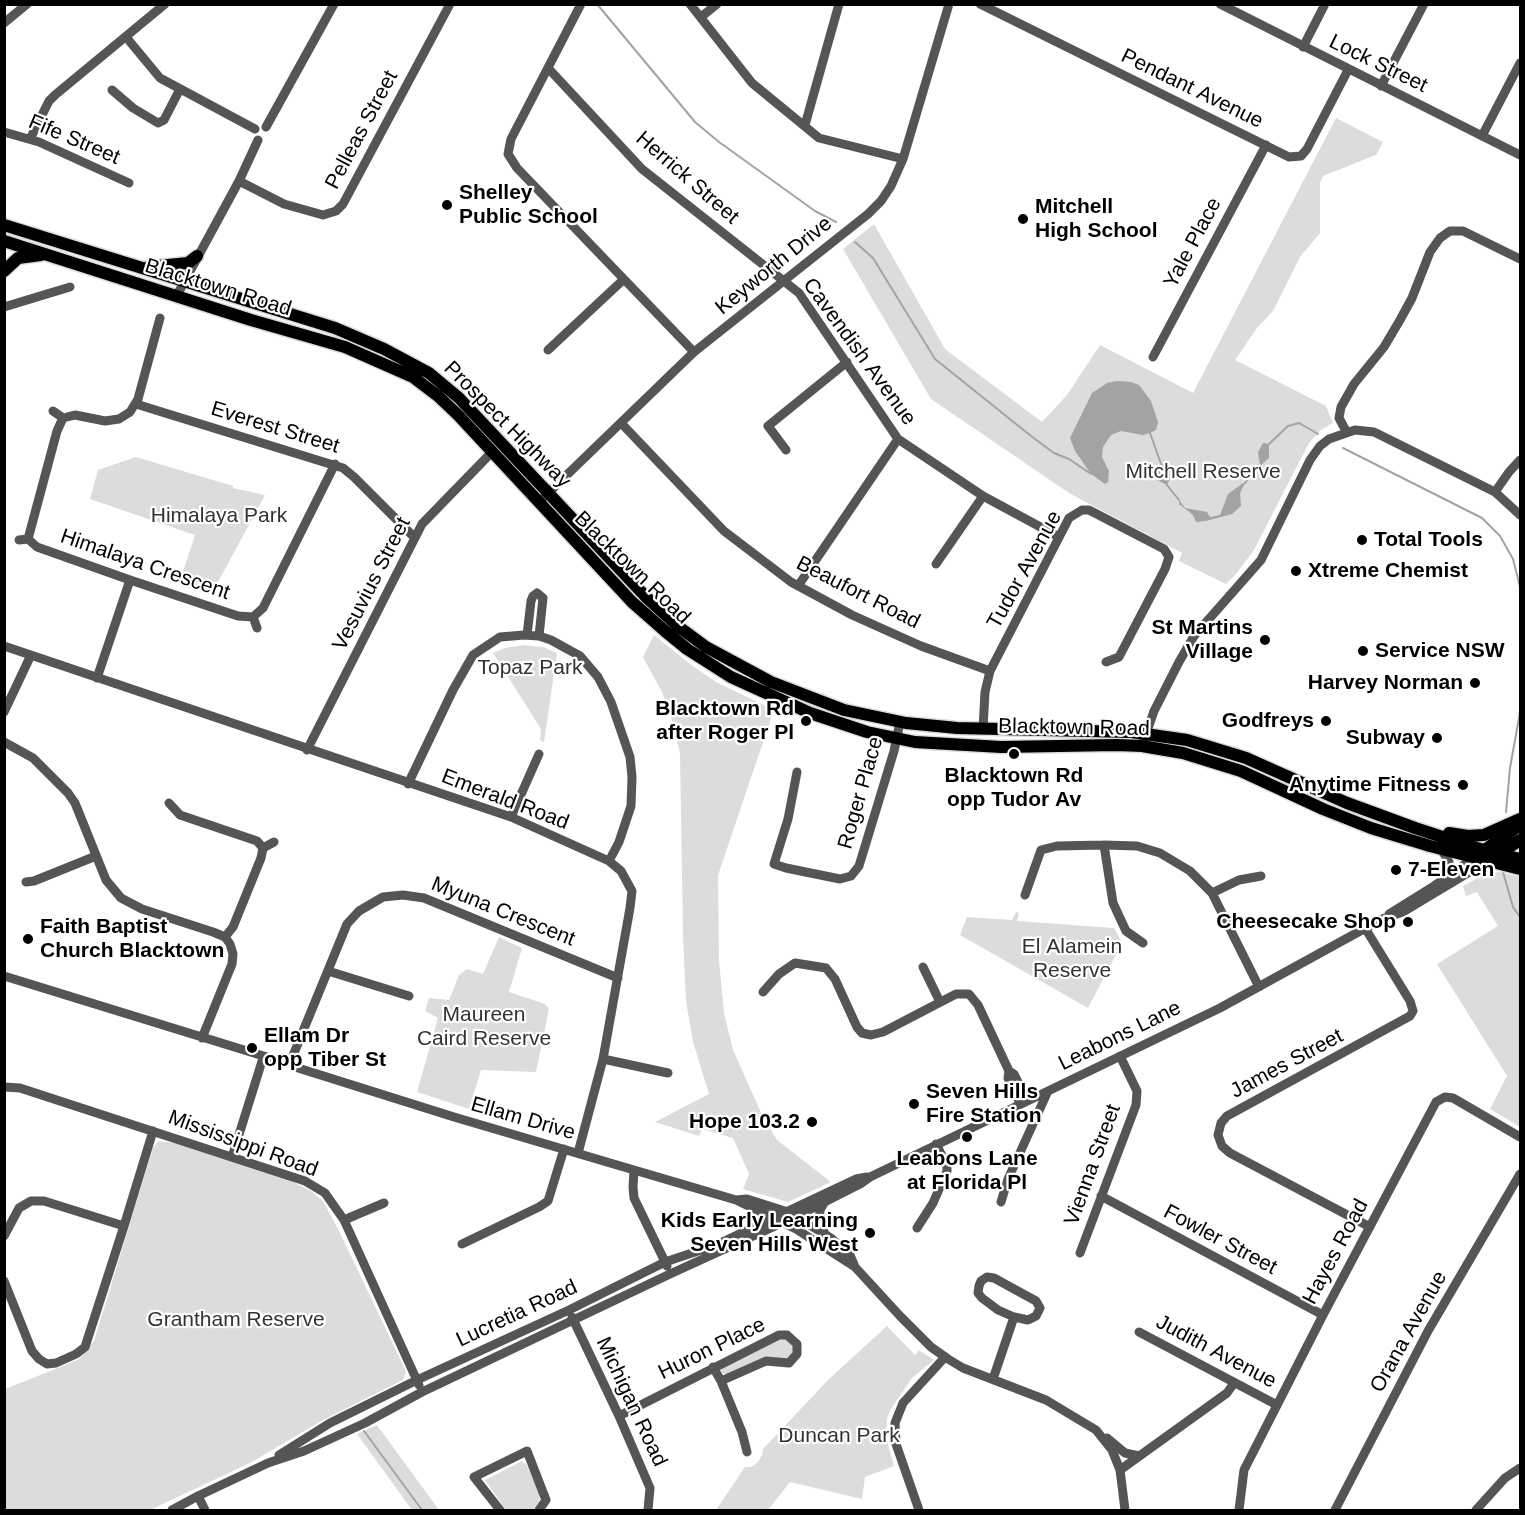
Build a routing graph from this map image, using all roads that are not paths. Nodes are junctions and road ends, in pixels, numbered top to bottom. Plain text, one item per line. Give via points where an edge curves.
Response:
1 (27, 4) edge
2 (334, 4) edge
3 (450, 4) edge
4 (581, 4) edge
5 (690, 4) edge
6 (717, 4) edge
7 (840, 4) edge
8 (949, 4) edge
9 (980, 4) edge
10 (1220, 4) edge
11 (1325, 4) edge
12 (1424, 4) edge
13 (164, 5) edge
14 (701, 17) junction
15 (4, 23) edge
16 (126, 37) junction
17 (1303, 47) junction
18 (1521, 63) edge
19 (548, 68) junction
20 (1348, 70) junction
21 (1382, 86) junction
22 (180, 89) junction
23 (112, 90) dead end
24 (806, 126) junction
25 (266, 127) junction
26 (255, 129) junction
27 (4, 132) edge
28 (1482, 136) junction
29 (30, 139) junction
30 (258, 140) junction
31 (1266, 146) junction
32 (1521, 155) edge
33 (903, 159) junction
34 (239, 181) junction
35 (129, 183) dead end
36 (8, 226) edge
37 (5, 244) edge
38 (45, 255) junction
39 (197, 256) junction
40 (1521, 259) edge
41 (141, 268) junction
42 (4, 271) edge
43 (623, 280) junction
44 (784, 280) junction
45 (184, 281) junction
46 (70, 287) dead end
47 (176, 297) junction
48 (4, 307) edge
49 (160, 318) dead end
50 (548, 350) dead end
51 (694, 352) junction
52 (1153, 357) dead end
53 (847, 362) junction
54 (136, 404) junction
55 (53, 411) dead end
56 (63, 418) junction
57 (621, 423) junction
58 (1346, 431) junction
59 (898, 439) junction
60 (786, 450) dead end
61 (492, 452) junction
62 (1521, 460) edge
63 (334, 464) junction
64 (1495, 492) junction
65 (548, 493) junction
66 (983, 496) junction
67 (538, 502) junction
68 (1521, 514) edge
69 (414, 537) junction
70 (1059, 537) junction
71 (936, 564) dead end
72 (130, 579) junction
73 (798, 586) junction
74 (253, 617) junction
75 (257, 628) dead end
76 (527, 635) junction
77 (539, 636) junction
78 (4, 646) edge
79 (31, 655) junction
80 (1106, 662) dead end
81 (990, 671) junction
82 (97, 678) junction
83 (4, 711) edge
84 (900, 722) junction
85 (983, 729) junction
86 (1079, 731) joint
87 (1146, 733) junction
88 (896, 740) junction
89 (4, 742) edge
90 (1142, 746) junction
91 (307, 750) junction
92 (539, 754) dead end
93 (797, 772) dead end
94 (408, 784) junction
95 (169, 803) dead end
96 (511, 818) junction
97 (1521, 819) edge
98 (1521, 825) edge
99 (1415, 828) junction
100 (1521, 840) edge
101 (274, 842) dead end
102 (1104, 845) junction
103 (263, 848) junction
104 (1440, 848) junction
105 (1499, 854) junction
106 (1486, 855) junction
107 (96, 856) junction
108 (1473, 858) junction
109 (1521, 859) edge
110 (609, 861) junction
111 (1521, 869) edge
112 (1261, 876) dead end
113 (1444, 879) junction
114 (26, 882) dead end
115 (1212, 893) junction
116 (1025, 895) dead end
117 (1382, 919) junction
118 (1365, 928) junction
119 (225, 937) junction
120 (1143, 943) dead end
121 (923, 967) dead end
122 (328, 971) junction
123 (4, 976) edge
124 (618, 978) junction
125 (1259, 987) junction
126 (763, 992) dead end
127 (409, 996) dead end
128 (940, 1002) junction
129 (202, 1038) junction
130 (1120, 1056) junction
131 (263, 1058) junction
132 (603, 1059) junction
133 (294, 1063) junction
134 (668, 1073) dead end
135 (4, 1087) edge
136 (1048, 1091) junction
137 (1023, 1102) junction
138 (153, 1131) junction
139 (1521, 1137) edge
140 (936, 1144) junction
141 (564, 1149) junction
142 (578, 1153) junction
143 (232, 1157) junction
144 (634, 1170) junction
145 (1521, 1174) edge
146 (870, 1177) junction
147 (1101, 1196) junction
148 (736, 1200) junction
149 (1001, 1202) dead end
150 (384, 1203) dead end
151 (824, 1203) junction
152 (752, 1208) junction
153 (792, 1214) junction
154 (344, 1220) junction
155 (780, 1220) junction
156 (124, 1226) junction
157 (1370, 1227) junction
158 (917, 1228) dead end
159 (750, 1230) junction
160 (825, 1234) junction
161 (4, 1236) edge
162 (462, 1244) dead end
163 (1080, 1253) dead end
164 (665, 1262) junction
165 (855, 1267) junction
166 (670, 1274) junction
167 (4, 1281) edge
168 (569, 1310) junction
169 (1323, 1315) junction
170 (1014, 1317) junction
171 (574, 1321) junction
172 (1139, 1332) dead end
173 (949, 1360) junction
174 (713, 1367) junction
175 (993, 1379) junction
176 (417, 1380) junction
177 (721, 1381) junction
178 (1234, 1383) junction
179 (422, 1392) junction
180 (1277, 1405) junction
181 (619, 1416) junction
182 (1102, 1436) junction
183 (747, 1452) dead end
184 (1139, 1456) junction
185 (267, 1462) junction
186 (1521, 1468) edge
187 (1120, 1470) junction
188 (198, 1496) junction
189 (172, 1510) edge
190 (205, 1510) edge
191 (500, 1510) edge
192 (539, 1510) edge
193 (648, 1510) edge
194 (919, 1510) edge
195 (1125, 1510) edge
196 (1239, 1510) edge
197 (1335, 1510) edge
198 (1476, 1510) edge

1 - 15 street
2 - 25 street
3 - 34 street, Pelleas Street via 336,211 323,214 284,204
4 - 19 street
5 - 14 street
6 - 14 street
7 - 24 street
8 - 33 street, Keyworth Drive
9 - 31 street, Pendant Avenue
10 - 17 street, Lock Street
11 - 17 street
12 - 21 street
13 - 16 street
14 - 24 street via 752,83
16 - 22 street via 155,74
16 - 29 street via 52,98
17 - 20 street, Lock Street
18 - 28 street
19 - 43 street via 511,140 508,154
19 - 44 street, Herrick Street via 642,169
20 - 21 street, Lock Street
20 - 31 street, Pendant Avenue via 1301,156 1289,157
21 - 28 street, Lock Street
22 - 23 street via 160,123
22 - 26 street
24 - 33 street via 819,138
25 - 26 street
25 - 30 street via 267,138
26 - 30 street
27 - 29 street, Fife Street
28 - 32 street, Lock Street
29 - 35 street, Fife Street
30 - 34 street
31 - 52 street, Yale Place
33 - 44 street, Keyworth Drive via 881,201
34 - 39 street
36 - 37 main road
36 - 41 main road, Prospect Highway
37 - 38 main road, Blacktown Road
38 - 42 main road via 18,258
38 - 47 main road, Blacktown Road
39 - 41 main road via 180,265
39 - 45 street
40 - 58 street via 1463,231 1450,231 1440,237 1400,320 1341,408 1339,418
41 - 45 main road, Prospect Highway
43 - 50 street
43 - 51 street
44 - 51 street, Keyworth Drive
44 - 53 street, Cavendish Avenue via 799,293
45 - 47 street
45 - 65 main road, Prospect Highway via 335,328 429,373 459,398
46 - 48 street
47 - 61 main road, Blacktown Road via 345,347 406,374 438,396
49 - 54 street
51 - 57 street, Keyworth Drive
53 - 59 street, Cavendish Avenue
53 - 60 street via 768,426
54 - 56 street via 125,416 112,421 75,415
54 - 63 street, Everest Street
55 - 56 street
56 - 72 street, Himalaya Crescent via 24,539
57 - 65 street, Keyworth Drive
57 - 73 street, Beaufort Road via 724,531
58 - 64 street via 1374,432
58 - 87 street via 1325,442 1314,454 1266,553 1194,636
59 - 66 street, Cavendish Avenue
59 - 73 street
61 - 67 main road, Blacktown Road
61 - 69 street, Vesuvius Street via 432,512
62 - 64 street
63 - 69 street, Everest Street via 354,477
63 - 74 street, Himalaya Crescent via 263,608
64 - 68 street
65 - 67 street, Keyworth Drive
65 - 84 main road, Prospect Highway via 646,597 706,647 771,682 844,710
66 - 70 street, Cavendish Avenue
66 - 71 street
67 - 88 main road, Blacktown Road via 632,602 707,663 810,713
69 - 91 street, Vesuvius Street
70 - 80 street, Tudor Avenue via 1070,518 1089,510 1164,549 1169,557 1119,657
70 - 81 street, Tudor Avenue
72 - 74 street, Himalaya Crescent via 238,616
72 - 82 street
73 - 81 street, Beaufort Road via 921,646
74 - 75 street, Himalaya Crescent
76 - 77 street
76 - 77 street via 531,601 539,594 543,598
76 - 94 street via 500,637 473,655
77 - 110 street via 580,656 598,677 626,741 632,777 631,806
78 - 79 street, Emerald Road
79 - 82 street, Emerald Road
79 - 83 street
81 - 85 street, Tudor Avenue
82 - 91 street, Emerald Road
84 - 85 main road, Prospect Highway
84 - 88 street, Roger Place
85 - 86 main road, Prospect Highway
86 - 87 main road, Blacktown Road
87 - 90 street
87 - 99 main road, Blacktown Road via 1197,742 1246,758
88 - 90 main road, Blacktown Road via 1001,747
88 - 93 street, Roger Place via 859,866 846,878 774,864
89 - 107 street via 33,758 68,793
90 - 104 main road, Blacktown Road via 1183,753 1241,771 1349,819
91 - 94 street, Emerald Road
92 - 96 street
94 - 96 street, Emerald Road
95 - 103 street via 180,815 257,841
96 - 110 street, Emerald Road
97 - 99 main road via 1480,836
98 - 106 main road
99 - 106 main road, Blacktown Road
100 - 105 main road
101 - 103 street
102 - 115 street via 1137,846 1160,853 1190,871
102 - 116 street via 1041,850
102 - 120 street via 1113,903 1126,931
103 - 119 street via 233,927
104 - 108 main road, Blacktown Road
104 - 113 street via 1449,862
105 - 106 main road, Blacktown Road
105 - 109 main road, Blacktown Road
106 - 108 main road
106 - 111 main road, Blacktown Road
106 - 117 street, Leabons Lane via 1403,912
107 - 114 street
107 - 119 street via 106,880 121,898
108 - 113 street, Leabons Lane
110 - 124 street, Emerald Road via 621,871 632,891
112 - 115 street via 1239,880
113 - 117 street, Leabons Lane
115 - 125 street
117 - 118 street, Leabons Lane
118 - 125 street, Leabons Lane
118 - 157 street, James Street via 1415,1013 1227,1116 1219,1129 1220,1143 1230,1153
119 - 129 street via 230,944 232,964
121 - 128 street
122 - 124 street, Myuna Crescent via 347,924 359,911 383,897 403,895 440,904
122 - 127 street
122 - 133 street, Myuna Crescent
123 - 129 street
124 - 132 street, Emerald Road
125 - 130 street, Leabons Lane
126 - 128 street via 795,963 826,968 857,1027 871,1035
128 - 137 street via 956,994 969,994 1014,1074
129 - 131 street
130 - 136 street, Leabons Lane
130 - 147 street, Vienna Street via 1137,1090 1137,1098
131 - 133 street, Ellam Drive via 283,1062 288,1071
131 - 143 street
132 - 134 street
132 - 142 street, Emerald Road
133 - 141 street, Ellam Drive via 433,1111
135 - 138 street, Mississippi Road via 20,1088
136 - 137 street, Leabons Lane
136 - 149 street
137 - 140 street, Leabons Lane
138 - 143 street, Mississippi Road
138 - 156 street
139 - 157 street, Hayes Road via 1453,1098 1441,1098
140 - 146 street, Leabons Lane
140 - 158 street via 947,1171
141 - 142 street, Ellam Drive
141 - 162 street via 548,1201
142 - 144 street, Ellam Drive
143 - 154 street, Mississippi Road via 305,1181 325,1193
144 - 148 street, Ellam Drive
144 - 164 street via 634,1197
145 - 197 street, Orana Avenue via 1428,1331
146 - 151 street, Leabons Lane
146 - 153 street, Leabons Lane via 856,1179
147 - 163 street, Vienna Street
147 - 169 street, Fowler Street
148 - 152 street
148 - 153 street via 747,1199
150 - 154 street
151 - 153 street, Leabons Lane
151 - 160 street via 819,1221
152 - 155 street
152 - 159 street via 755,1218
153 - 155 street, Lucretia Road
153 - 160 street
154 - 176 street, Mississippi Road
155 - 159 street, Lucretia Road
155 - 165 street
155 - 166 street, Lucretia Road
156 - 161 street via 44,1201 31,1201 19,1208
156 - 167 street via 85,1347 76,1354 47,1364 39,1359 32,1351
157 - 169 street, Hayes Road
159 - 164 street, Lucretia Road
160 - 165 street
164 - 166 street
164 - 168 street, Lucretia Road
165 - 173 street via 931,1347
166 - 171 street, Lucretia Road
168 - 171 street, Michigan Road
168 - 176 street, Lucretia Road
169 - 180 street, Hayes Road
170 - 170 street via 1033,1319 1039,1304 994,1278 983,1279 979,1295
170 - 175 street
171 - 179 street, Lucretia Road
171 - 181 street, Michigan Road
172 - 178 street, Judith Avenue
173 - 175 street
173 - 194 street via 914,1391 899,1410 895,1423 894,1434
174 - 177 street
174 - 177 street, Huron Place via 779,1335 787,1335 797,1344 796,1357 789,1363 766,1361
174 - 181 street, Huron Place
175 - 182 street via 1061,1407
176 - 179 street, Mississippi Road
176 - 185 street, Lucretia Road via 330,1423
177 - 183 street
178 - 180 street, Judith Avenue
178 - 184 street via 1227,1393
179 - 185 street, Lucretia Road via 304,1451
180 - 196 street, Hayes Road via 1244,1470
181 - 193 street, Michigan Road via 650,1488
182 - 184 street via 1125,1453
182 - 187 street
184 - 187 street
185 - 188 street, Lucretia Road
186 - 198 street via 1505,1478
187 - 195 street
188 - 189 street, Lucretia Road
188 - 190 street
191 - 192 street via 474,1477 527,1451 546,1500

